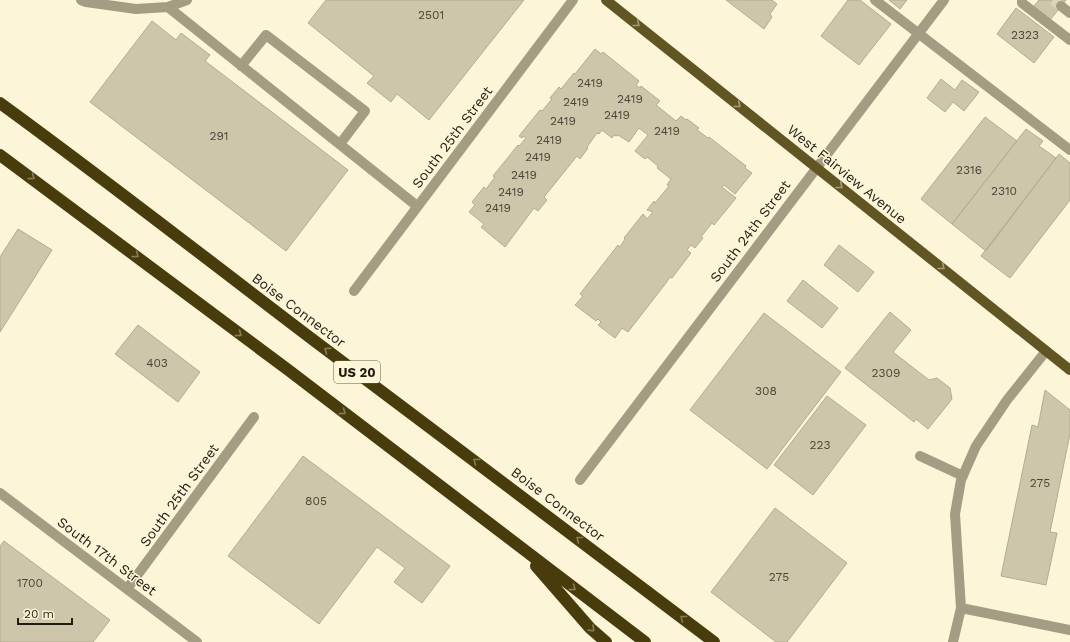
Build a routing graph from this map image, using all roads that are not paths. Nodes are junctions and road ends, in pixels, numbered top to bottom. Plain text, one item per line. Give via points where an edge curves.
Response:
1 (81, 0) edge
2 (187, 0) edge
3 (573, 0) edge
4 (606, 0) edge
5 (875, 0) edge
6 (944, 0) edge
7 (1022, 0) edge
8 (1061, 6) tunnel mouth
9 (168, 7) junction
10 (1070, 13) edge
11 (918, 33) junction
12 (1070, 40) edge
13 (241, 66) junction
14 (0, 103) edge
15 (340, 144) junction
16 (1070, 150) edge
17 (0, 154) edge
18 (816, 168) junction
19 (417, 206) junction
20 (354, 291) dead end
21 (1046, 351) junction
22 (1070, 370) edge
23 (254, 417) dead end
24 (920, 456) dead end
25 (963, 476) junction
26 (580, 480) dead end
27 (0, 493) edge
28 (520, 547) junction
29 (127, 589) junction
30 (961, 608) junction
31 (1070, 630) edge
32 (197, 642) edge
33 (606, 642) edge
34 (644, 642) edge
35 (714, 642) edge
36 (953, 642) edge

1 - 9 street via 136,9
2 - 9 street
3 - 19 street, South 25th Street
4 -> 18 main road, West Fairview Avenue
5 - 11 street
6 - 11 street, South 24th Street
7 - 12 street via 1022,3
8 - 10 street
9 - 13 street
11 - 16 street
11 - 18 street, South 24th Street
13 - 15 street
13 - 15 street via 266,35 365,111
35 -> 14 highway, Boise Connector / US 20
15 - 19 street
17 -> 28 highway, US 20
18 -> 21 main road, West Fairview Avenue
18 - 26 street, South 24th Street
19 - 20 street, South 25th Street
21 - 22 main road, West Fairview Avenue
21 - 25 street via 1007,400 976,446
23 - 29 street, South 25th Street
24 - 25 street
25 - 30 street via 955,514
27 - 29 street, South 17th Street
28 -> 33 highway via 590,628
28 -> 34 highway, US 20
29 - 32 street, South 17th Street
30 - 31 street
30 - 36 street

